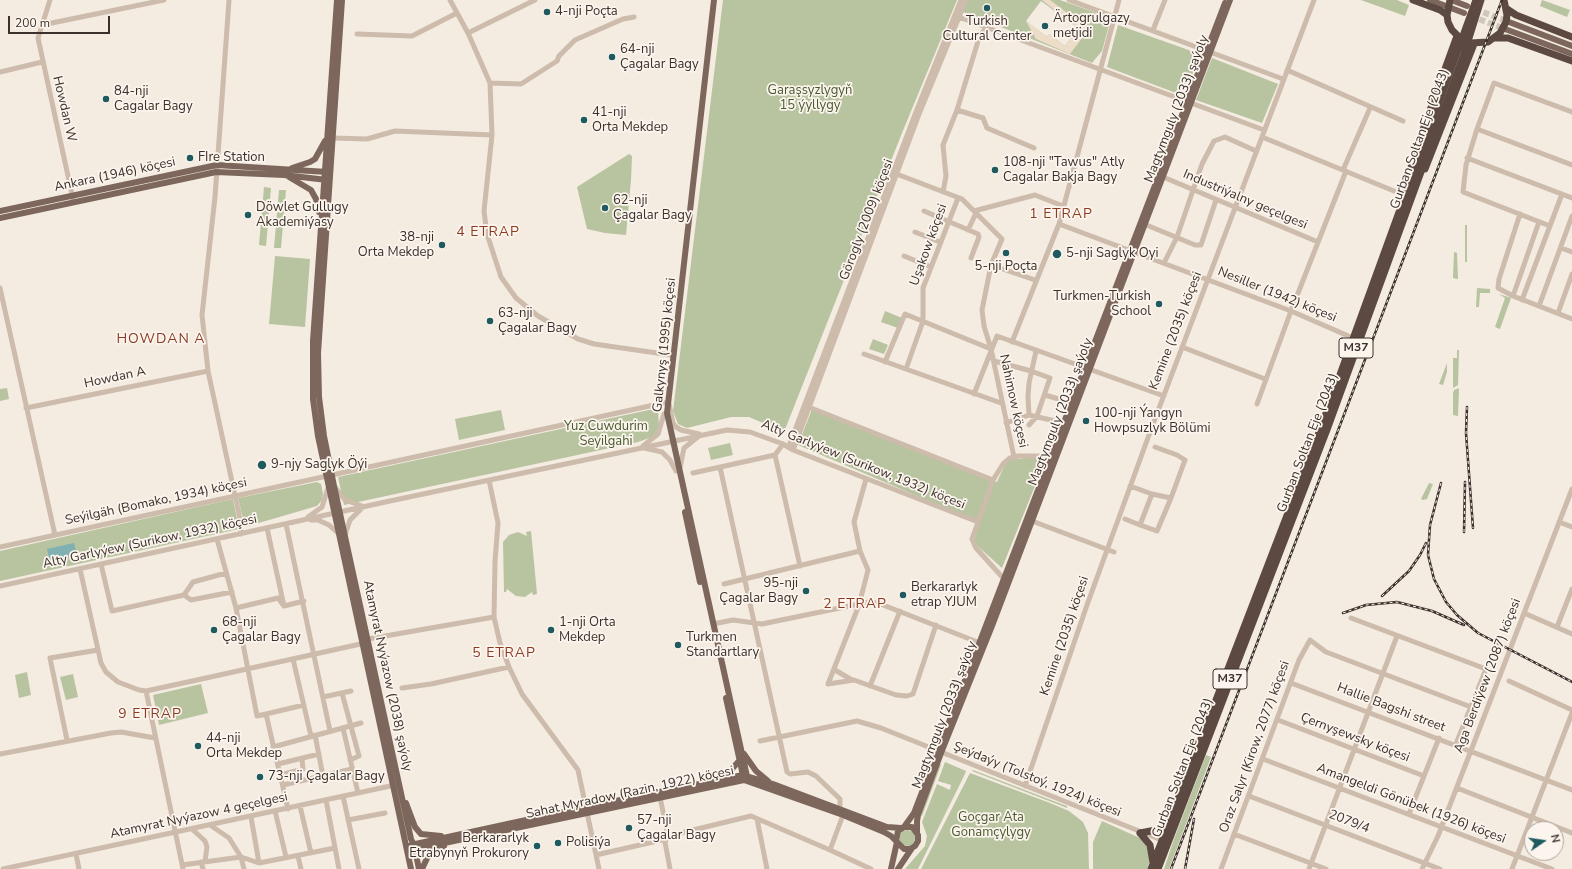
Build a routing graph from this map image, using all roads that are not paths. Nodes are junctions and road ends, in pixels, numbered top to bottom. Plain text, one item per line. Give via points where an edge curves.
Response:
1 (50, 0) edge
2 (164, 0) edge
3 (229, 0) edge
4 (336, 0) edge
5 (342, 0) edge
6 (450, 0) edge
7 (535, 0) edge
8 (713, 0) edge
9 (961, 0) edge
10 (966, 0) edge
11 (1069, 0) edge
12 (1119, 0) edge
13 (1165, 0) edge
14 (1226, 0) edge
15 (1230, 0) edge
16 (1314, 0) edge
17 (1413, 0) edge
18 (1430, 0) edge
19 (1451, 0) edge
20 (1476, 0) edge
21 (1481, 0) edge
22 (1504, 0) edge
23 (1467, 6) tunnel mouth
24 (1507, 8) junction
25 (457, 13) junction
26 (1464, 13) tunnel mouth
27 (1447, 15) junction
28 (957, 16) junction
29 (1116, 16) junction
30 (634, 17) dead end
31 (1509, 22) tunnel mouth
32 (42, 25) junction
33 (986, 27) junction
34 (1506, 29) tunnel mouth
35 (1154, 30) junction
36 (468, 32) junction
37 (357, 34) dead end
38 (1457, 36) junction
39 (1572, 37) edge
40 (1495, 38) junction
41 (1474, 44) junction
42 (1572, 46) edge
43 (1208, 50) junction
44 (1572, 54) edge
45 (1572, 61) edge
46 (42, 62) junction
47 (1101, 69) junction
48 (1287, 70) junction
49 (0, 72) edge
50 (1283, 79) junction
51 (490, 83) junction
52 (1188, 102) junction
53 (1370, 108) junction
54 (957, 110) junction
55 (1572, 112) edge
56 (1403, 121) dead end
57 (1476, 129) junction
58 (1264, 130) junction
59 (492, 135) junction
60 (1262, 137) junction
61 (330, 138) junction
62 (1034, 148) dead end
63 (1256, 150) junction
64 (1467, 158) junction
65 (217, 165) junction
66 (1572, 165) edge
67 (1345, 171) junction
68 (216, 172) junction
69 (285, 172) junction
70 (327, 172) junction
71 (895, 174) junction
72 (1162, 178) junction
73 (1414, 178) junction
74 (327, 180) junction
75 (1193, 190) junction
76 (1394, 191) dead end
77 (943, 192) junction
78 (1562, 194) junction
79 (958, 198) junction
80 (1572, 198) edge
81 (73, 199) junction
82 (1216, 200) junction
83 (1063, 206) junction
84 (1234, 208) junction
85 (0, 211) edge
86 (924, 211) dead end
87 (975, 212) junction
88 (1520, 214) junction
89 (321, 216) junction
90 (1572, 216) edge
91 (0, 218) edge
92 (948, 222) junction
93 (1539, 222) junction
94 (1058, 224) junction
95 (1144, 224) junction
96 (1550, 226) junction
97 (968, 230) junction
98 (915, 232) dead end
99 (1177, 237) junction
100 (940, 242) junction
101 (1318, 242) junction
102 (1561, 248) junction
103 (1132, 251) junction
104 (1572, 252) edge
105 (904, 256) dead end
106 (971, 258) dead end
107 (1164, 263) junction
108 (991, 266) junction
109 (931, 267) junction
110 (1572, 274) edge
111 (1207, 279) junction
112 (1035, 280) junction
113 (0, 288) edge
114 (1513, 296) junction
115 (1522, 300) junction
116 (1539, 306) junction
117 (1291, 311) junction
118 (1558, 314) junction
119 (1572, 319) edge
120 (924, 321) junction
121 (1353, 338) junction
122 (1012, 342) junction
123 (1182, 347) junction
124 (992, 349) junction
125 (1036, 351) junction
126 (864, 354) dead end
127 (671, 355) junction
128 (994, 361) junction
129 (885, 362) junction
130 (906, 369) junction
131 (1087, 369) junction
132 (208, 371) junction
133 (1032, 371) junction
134 (1266, 379) junction
135 (974, 394) junction
136 (1045, 395) junction
137 (1164, 396) junction
138 (1062, 400) dead end
139 (667, 401) junction
140 (1001, 404) junction
141 (1257, 404) dead end
142 (806, 407) junction
143 (26, 408) junction
144 (664, 414) junction
145 (1029, 415) junction
146 (1037, 416) junction
147 (1006, 423) junction
148 (1064, 423) junction
149 (1029, 425) dead end
150 (702, 435) junction
151 (671, 441) junction
152 (783, 444) junction
153 (641, 447) junction
154 (1155, 447) dead end
155 (791, 448) junction
156 (775, 455) junction
157 (1053, 456) junction
158 (1014, 457) junction
159 (720, 467) junction
160 (678, 471) junction
161 (693, 473) dead end
162 (329, 478) junction
163 (866, 479) junction
164 (489, 480) junction
165 (993, 480) junction
166 (334, 486) junction
167 (1130, 486) junction
168 (1572, 489) edge
169 (1152, 494) junction
170 (234, 496) junction
171 (1171, 498) junction
172 (363, 507) junction
173 (337, 512) junction
174 (1125, 519) dead end
175 (304, 520) junction
176 (1032, 520) junction
177 (978, 522) junction
178 (1559, 522) junction
179 (286, 524) junction
180 (1140, 525) junction
181 (1572, 527) edge
182 (267, 528) junction
183 (241, 534) junction
184 (55, 535) junction
185 (342, 535) junction
186 (217, 539) junction
187 (0, 547) edge
188 (1107, 550) junction
189 (860, 551) junction
190 (1114, 552) dead end
191 (101, 564) junction
192 (800, 566) junction
193 (80, 569) junction
194 (226, 573) junction
195 (745, 578) junction
196 (1004, 579) junction
197 (724, 584) dead end
198 (0, 586) edge
199 (1572, 589) edge
200 (232, 592) junction
201 (184, 595) junction
202 (304, 601) junction
203 (858, 605) junction
204 (284, 606) junction
205 (236, 608) junction
206 (900, 611) junction
207 (1524, 612) junction
208 (494, 617) junction
209 (1351, 618) dead end
210 (754, 622) junction
211 (713, 624) junction
212 (936, 626) junction
213 (1557, 627) junction
214 (1572, 634) edge
215 (1397, 636) junction
216 (366, 642) junction
217 (980, 643) junction
218 (98, 650) junction
219 (315, 654) junction
220 (293, 659) junction
221 (509, 667) junction
222 (248, 668) junction
223 (835, 670) junction
224 (1383, 674) junction
225 (852, 680) junction
226 (1509, 681) dead end
227 (1292, 683) junction
228 (870, 686) junction
229 (402, 688) dead end
230 (146, 690) junction
231 (350, 691) dead end
232 (342, 693) junction
233 (323, 697) junction
234 (304, 705) junction
235 (1471, 707) junction
236 (1369, 711) junction
237 (1572, 712) edge
238 (266, 714) junction
239 (1278, 720) junction
240 (361, 723) dead end
241 (351, 726) junction
242 (343, 728) junction
243 (330, 731) junction
244 (313, 736) junction
245 (779, 737) junction
246 (155, 738) junction
247 (1439, 738) junction
248 (67, 740) junction
249 (760, 741) dead end
250 (1456, 744) junction
251 (273, 747) junction
252 (1354, 749) junction
253 (1471, 750) junction
254 (742, 752) junction
255 (939, 752) junction
256 (0, 754) edge
257 (319, 754) junction
258 (302, 759) junction
259 (1263, 759) junction
260 (350, 760) junction
261 (739, 761) junction
262 (278, 764) junction
263 (352, 769) junction
264 (280, 775) junction
265 (323, 776) junction
266 (1424, 776) junction
267 (723, 778) junction
268 (746, 778) junction
269 (1546, 779) junction
270 (396, 784) junction
271 (773, 784) junction
272 (282, 785) junction
273 (1025, 786) junction
274 (1340, 788) junction
275 (1457, 788) junction
276 (1572, 790) edge
277 (358, 792) junction
278 (343, 796) junction
279 (1249, 796) junction
280 (660, 797) junction
281 (326, 800) junction
282 (300, 806) junction
283 (288, 809) junction
284 (587, 810) junction
285 (275, 812) junction
286 (842, 812) junction
287 (385, 813) dead end
288 (1409, 814) junction
289 (251, 817) junction
290 (1531, 817) junction
291 (1170, 819) junction
292 (348, 820) junction
293 (757, 820) junction
294 (1325, 825) junction
295 (210, 826) junction
296 (1442, 826) junction
297 (902, 827) junction
298 (192, 829) junction
299 (175, 833) junction
300 (917, 833) junction
301 (1140, 833) junction
302 (1572, 833) edge
303 (1234, 834) junction
304 (461, 836) junction
305 (667, 837) junction
306 (896, 841) junction
307 (1164, 842) junction
308 (414, 847) junction
309 (335, 848) junction
310 (407, 848) junction
311 (912, 848) junction
312 (830, 850) junction
313 (311, 853) junction
314 (76, 854) junction
315 (596, 855) junction
316 (298, 856) junction
317 (1517, 856) junction
318 (242, 857) junction
319 (286, 858) junction
320 (203, 862) junction
321 (259, 863) junction
322 (1311, 863) junction
323 (1426, 863) junction
324 (182, 867) edge
325 (1155, 868) edge
326 (3, 869) edge
327 (79, 869) edge
328 (203, 869) edge
329 (244, 869) edge
330 (301, 869) edge
331 (339, 869) edge
332 (359, 869) edge
333 (411, 869) edge
334 (419, 869) edge
335 (422, 869) edge
336 (599, 869) edge
337 (670, 869) edge
338 (767, 869) edge
339 (871, 869) edge
340 (891, 869) edge
341 (898, 869) edge
342 (1221, 869) edge
343 (1309, 869) edge
344 (1326, 869) edge
345 (1422, 869) edge
346 (1440, 869) edge
347 (1512, 869) edge
348 (1552, 869) edge

1 - 32 street
2 - 32 street
3 - 65 street
4 - 61 main road, Atamyrat Nyýazow (2038) şaýoly
5 - 61 main road, Atamyrat Nyýazow (2038) şaýoly
6 - 25 street
7 - 36 street
8 - 127 main road, Galkynyş (1995) köçesi
8 - 139 main road, Galkynyş (1995) köçesi
9 - 28 street, Görogly (2009) köçesi
10 - 28 street, Görogly (2009) köçesi
11 - 29 street
12 - 29 street
13 - 35 street
14 - 43 main road, Magtymguly (2033) şaýoly
15 - 43 main road, Magtymguly (2033) şaýoly
16 - 48 street, Kemine (2035) köçesi
17 - 27 highway
18 - 26 main road
19 - 23 main road
19 - 27 highway
20 - 73 highway, Gurban Soltan Eje (2043) / M37
21 - 73 highway, Gurban Soltan Eje (2043) via 1464,54
22 - 24 highway
24 - 39 highway via 1516,15
24 - 40 highway via 1504,28
25 - 36 street
25 - 37 street via 412,36
27 - 38 highway
28 - 33 street
28 - 71 street, Görogly (2009) köçesi
29 - 35 street
29 - 47 street
30 - 51 street via 623,19 575,40 557,61 521,84
31 - 42 main road
32 - 46 street via 38,38
33 - 47 street
33 - 54 street via 979,38
34 - 44 main road
35 - 43 street
36 - 51 street
38 - 41 highway
38 - 73 highway via 1412,160
40 - 41 highway
40 - 45 highway via 1508,38
41 - 73 highway via 1428,166
43 - 50 street
43 - 52 main road, Magtymguly (2033) şaýoly
46 - 49 street, Howdan W
46 - 81 street, Howdan W
47 - 52 street
47 - 83 street
48 - 50 street, Kemine (2035) köçesi
48 - 53 street
50 - 58 street, Kemine (2035) köçesi
51 - 59 street
52 - 58 street
52 - 72 main road, Magtymguly (2033) şaýoly
52 - 103 main road, Magtymguly (2033) şaýoly
53 - 56 street
53 - 67 street
54 - 62 street via 983,118 987,128
54 - 77 street via 944,145 946,176
55 - 57 street via 1494,83
57 - 64 street
57 - 66 street
58 - 60 street, Kemine (2035) köçesi
59 - 61 street via 395,131 367,140
59 - 127 street via 484,211 486,230 498,272 515,297 538,316 578,339 594,344
60 - 63 street, Kemine (2035) köçesi
60 - 67 street
61 - 69 main road via 315,159
61 - 70 main road, Atamyrat Nyýazow (2038) şaýoly
63 - 75 street via 1225,137 1214,141
63 - 84 street, Kemine (2035) köçesi
64 - 78 street
64 - 88 street via 1463,192
65 - 68 street
65 - 69 main road, Ankara (1946) köçesi
65 - 81 main road, Ankara (1946) köçesi
67 - 76 street
67 - 101 street
68 - 69 main road, Ankara (1946) köçesi
68 - 81 main road, Ankara (1946) köçesi
68 - 132 street via 202,315
69 - 70 main road, Ankara (1946) köçesi
69 - 74 main road, Ankara (1946) köçesi
69 - 89 main road via 311,190
70 - 74 main road, Atamyrat Nyýazow (2038) şaýoly
71 - 77 street
71 - 142 street, Görogly (2009) köçesi
72 - 75 street, Industriýalny geçelgesi
72 - 95 main road, Magtymguly (2033) şaýoly
73 - 121 highway, Gurban Soltan Eje (2043) / M37
73 - 307 highway, Gurban Soltan Eje (2043) / M37 via 1328,427
74 - 89 main road, Atamyrat Nyýazow (2038) şaýoly
74 - 162 main road, Atamyrat Nyýazow (2038) şaýoly via 317,367
75 - 82 street, Industriýalny geçelgesi
75 - 99 street
77 - 79 street
78 - 80 street
78 - 96 street
79 - 87 street
79 - 92 street, Uşakow köçesi
81 - 85 main road, Ankara (1946) köçesi
81 - 91 main road, Ankara (1946) köçesi
82 - 84 street, Industriýalny geçelgesi
82 - 99 street via 1201,246
83 - 87 street via 1035,195
83 - 94 street
84 - 101 street, Industriýalny geçelgesi
84 - 111 street, Kemine (2035) köçesi
86 - 92 street
87 - 97 street
87 - 108 street, Nahimow köçesi via 1002,239
88 - 93 street
88 - 114 street via 1498,288
89 - 162 main road, Atamyrat Nyýazow (2038) şaýoly via 312,367 315,417
90 - 102 street
92 - 97 street
92 - 100 street, Uşakow köçesi
93 - 96 street
93 - 114 street
94 - 103 street, Nesiller (1942) köçesi
94 - 112 street
95 - 99 street
95 - 103 main road, Magtymguly (2033) şaýoly
96 - 115 street
97 - 106 street via 979,237
98 - 100 street
99 - 107 street
100 - 109 street, Uşakow köçesi
101 - 117 street
102 - 104 street
102 - 116 street
103 - 107 street, Nesiller (1942) köçesi
103 - 131 main road, Magtymguly (2033) şaýoly
105 - 109 street
107 - 111 street, Nesiller (1942) köçesi
108 - 112 street
108 - 124 street, Nahimow köçesi via 982,310 984,326
109 - 120 street, Uşakow köçesi via 923,288
110 - 118 street
111 - 117 street, Nesiller (1942) köçesi
111 - 123 street, Kemine (2035) köçesi
112 - 122 street
113 - 143 street
114 - 115 street
115 - 116 street
116 - 118 street
117 - 121 street, Nesiller (1942) köçesi
117 - 134 street
118 - 119 street
120 - 124 street
120 - 129 street via 905,314
120 - 130 street, Uşakow köçesi
121 - 291 highway, Gurban Soltan Eje (2043) / M37
122 - 124 street via 997,336
122 - 125 street
123 - 134 street
123 - 137 street, Kemine (2035) köçesi
124 - 128 street, Nahimow köçesi
124 - 135 street
125 - 131 street
125 - 133 street
126 - 129 street
127 - 139 main road, Galkynyş (1995) köçesi
128 - 133 street
128 - 140 street, Nahimow köçesi
129 - 130 street
130 - 135 street
131 - 137 street
131 - 148 main road, Magtymguly (2033) şaýoly
131 - 157 main road, Magtymguly (2033) şaýoly
132 - 143 street, Howdan A
132 - 170 street
133 - 136 street via 1050,378
133 - 145 street via 1028,396
134 - 141 street
135 - 140 street
136 - 138 street
136 - 146 street
137 - 167 street, Kemine (2035) köçesi
139 - 144 main road, Galkynyş (1995) köçesi
139 - 150 street via 675,425 681,430
139 - 151 main road, Galkynyş (1995) köçesi
139 - 162 street, Seýilgäh (Bomako, 1934) köçesi
140 - 147 street, Nahimow köçesi
142 - 155 street, Görogly (2009) köçesi
142 - 165 street
143 - 184 street
144 - 151 main road, Galkynyş (1995) köçesi
144 - 153 street via 658,434
145 - 146 street
145 - 147 street
146 - 148 street
146 - 149 street
147 - 158 street, Nahimow köçesi
148 - 157 main road, Magtymguly (2033) şaýoly
150 - 151 street, Alty Garlyýew (Surikow, 1932) köçesi
150 - 152 street, Alty Garlyýew (Surikow, 1932) köçesi via 722,431 744,431
150 - 160 street via 684,448
151 - 153 street, Alty Garlyýew (Surikow, 1932) köçesi
151 - 160 main road, Galkynyş (1995) köçesi
152 - 155 street, Alty Garlyýew (Surikow, 1932) köçesi
152 - 156 street
153 - 160 street via 662,452
153 - 164 street, Alty Garlyýew (Surikow, 1932) köçesi
154 - 171 street via 1185,460
155 - 163 street, Alty Garlyýew (Surikow, 1932) köçesi
156 - 159 street
156 - 192 street
157 - 158 street
157 - 176 main road, Magtymguly (2033) şaýoly
157 - 196 main road, Magtymguly (2033) şaýoly
158 - 165 street via 1003,464
159 - 161 street
159 - 195 street
160 - 211 main road, Galkynyş (1995) köçesi
160 - 261 main road, Galkynyş (1995) köçesi
162 - 166 main road, Atamyrat Nyýazow (2038) şaýoly
162 - 170 street, Seýilgäh (Bomako, 1934) köçesi
162 - 173 main road, Atamyrat Nyýazow (2038) şaýoly
162 - 175 street, Alty Garlyýew (Surikow, 1932) köçesi via 328,493 322,507
163 - 177 street, Alty Garlyýew (Surikow, 1932) köçesi
163 - 189 street via 854,522
164 - 172 street, Alty Garlyýew (Surikow, 1932) köçesi
164 - 208 street via 498,523
165 - 177 street
166 - 172 street via 345,500
166 - 173 main road, Atamyrat Nyýazow (2038) şaýoly
167 - 169 street
167 - 188 street, Kemine (2035) köçesi
168 - 178 street, Aga Berdiýew (2087) köçesi
169 - 171 street
169 - 180 street
170 - 183 street
170 - 184 street, Seýilgäh (Bomako, 1934) köçesi
171 - 180 street via 1158,530
172 - 173 street, Alty Garlyýew (Surikow, 1932) köçesi
172 - 185 street via 350,520
173 - 175 street, Alty Garlyýew (Surikow, 1932) köçesi
173 - 185 main road, Atamyrat Nyýazow (2038) şaýoly
174 - 180 street
175 - 179 street, Alty Garlyýew (Surikow, 1932) köçesi
175 - 185 street via 323,522
176 - 188 street
176 - 255 main road, Magtymguly (2033) şaýoly
177 - 196 street via 972,539
178 - 181 street
178 - 207 street, Aga Berdiýew (2087) köçesi
179 - 182 street, Alty Garlyýew (Surikow, 1932) köçesi
179 - 202 street
182 - 183 street, Alty Garlyýew (Surikow, 1932) köçesi
182 - 204 street
183 - 186 street, Alty Garlyýew (Surikow, 1932) köçesi
184 - 187 street, Seýilgäh (Bomako, 1934) köçesi
185 - 216 main road, Atamyrat Nyýazow (2038) şaýoly
186 - 191 street, Alty Garlyýew (Surikow, 1932) köçesi
186 - 194 street
188 - 190 street
188 - 273 street, Kemine (2035) köçesi
189 - 192 street
189 - 203 street via 868,570
191 - 193 street, Alty Garlyýew (Surikow, 1932) köçesi
191 - 201 street via 112,612
192 - 195 street
193 - 198 street, Alty Garlyýew (Surikow, 1932) köçesi
193 - 218 street
194 - 200 street
194 - 201 street via 193,582
195 - 197 street
195 - 210 street
196 - 217 main road, Magtymguly (2033) şaýoly
199 - 213 street
200 - 201 street via 190,600
200 - 205 street
202 - 204 street
202 - 219 street
203 - 206 street via 878,603
203 - 210 street via 762,624
203 - 223 street
204 - 205 street via 278,598
205 - 222 street
206 - 212 street
206 - 228 street
207 - 213 street
207 - 253 street, Aga Berdiýew (2087) köçesi
208 - 216 street
208 - 221 street
209 - 215 street
210 - 211 street via 733,620
210 - 245 street
211 - 254 main road, Galkynyş (1995) köçesi
212 - 217 street
212 - 228 street via 913,694 902,697
213 - 214 street
215 - 224 street
215 - 235 street via 1486,670
216 - 219 street
216 - 270 main road, Atamyrat Nyýazow (2038) şaýoly
217 - 255 main road, Magtymguly (2033) şaýoly
218 - 230 street via 106,672 118,682
218 - 248 street via 50,658
219 - 220 street
219 - 233 street
220 - 222 street
220 - 234 street
221 - 229 street
221 - 284 street via 522,694 578,770
222 - 230 street
222 - 238 street via 256,716
223 - 225 street
223 - 225 street via 828,684
224 - 227 street, Oraz Salyr (Kirow, 2077) köçesi via 1326,652 1310,640 1306,644
224 - 235 street
224 - 236 street
225 - 228 street
226 - 237 street
227 - 236 street, Hallie Bagshi street
227 - 239 street, Oraz Salyr (Kirow, 2077) köçesi
230 - 246 street
231 - 232 street
232 - 233 street
232 - 241 street
233 - 243 street
234 - 238 street
234 - 244 street
235 - 250 street
236 - 247 street, Hallie Bagshi street
236 - 252 street
237 - 269 street
238 - 251 street
239 - 252 street, Çernyşewsky köçesi
239 - 259 street, Oraz Salyr (Kirow, 2077) köçesi
240 - 241 street
241 - 242 street
241 - 260 street via 359,756
242 - 243 street
242 - 260 street
243 - 244 street
244 - 251 street
244 - 257 street
245 - 249 street, Şeýdaýy (Tolstoý, 1924) köçesi
245 - 255 street, Şeýdaýy (Tolstoý, 1924) köçesi via 857,721
245 - 286 street via 787,772 808,772 816,776 840,799
246 - 248 street via 120,732
246 - 299 street
247 - 250 street, Hallie Bagshi street
247 - 266 street
248 - 256 street
250 - 253 street, Hallie Bagshi street
251 - 262 street
252 - 266 street, Çernyşewsky köçesi
252 - 274 street
253 - 269 street, Hallie Bagshi street
253 - 275 street, Aga Berdiýew (2087) köçesi
254 - 268 main road, Galkynyş (1995) köçesi
254 - 271 main road via 756,771
255 - 273 street, Şeýdaýy (Tolstoý, 1924) köçesi
255 - 297 main road, Magtymguly (2033) şaýoly via 914,813
255 - 300 main road, Magtymguly (2033) şaýoly via 916,821
257 - 258 street
257 - 265 street
258 - 262 street
258 - 264 street via 303,769
259 - 274 street, Amangeldi Gönübek (1926) köçesi
259 - 279 street, Oraz Salyr (Kirow, 2077) köçesi
260 - 263 street
261 - 267 main road
261 - 268 main road, Galkynyş (1995) köçesi
262 - 264 street
263 - 265 street
263 - 277 street
264 - 272 street
265 - 272 street
266 - 288 street
267 - 268 main road
267 - 284 main road
268 - 271 main road, Sahat Myradow (Razin, 1922) köçesi
268 - 280 main road, Sahat Myradow (Razin, 1922) köçesi
268 - 286 main road, Sahat Myradow (Razin, 1922) köçesi
269 - 276 street, Hallie Bagshi street
269 - 290 street
270 - 277 street, Atamyrat Nyýazow 4 geçelgesi
270 - 304 main road via 415,827 421,834
270 - 308 main road, Atamyrat Nyýazow (2038) şaýoly
270 - 310 main road, Atamyrat Nyýazow (2038) şaýoly
271 - 286 main road, Sahat Myradow (Razin, 1922) köçesi
272 - 283 street
273 - 301 street, Şeýdaýy (Tolstoý, 1924) köçesi
274 - 288 street, Amangeldi Gönübek (1926) köçesi
274 - 294 street
275 - 290 street
275 - 296 street, Aga Berdiýew (2087) köçesi
277 - 278 street, Atamyrat Nyýazow 4 geçelgesi
278 - 281 street, Atamyrat Nyýazow 4 geçelgesi
278 - 292 street
279 - 294 street, 2079/4 / 2079/4
279 - 303 street, Oraz Salyr (Kirow, 2077) köçesi
280 - 284 main road, Sahat Myradow (Razin, 1922) köçesi
280 - 305 street
281 - 282 street, Atamyrat Nyýazow 4 geçelgesi
281 - 309 street
282 - 283 street, Atamyrat Nyýazow 4 geçelgesi
282 - 313 street
283 - 285 street, Atamyrat Nyýazow 4 geçelgesi
284 - 304 main road
284 - 315 street
285 - 289 street, Atamyrat Nyýazow 4 geçelgesi
285 - 319 street
286 - 297 main road, Sahat Myradow (Razin, 1922) köçesi via 886,826
286 - 306 main road, Sahat Myradow (Razin, 1922) köçesi via 884,832
286 - 312 street
287 - 292 street
288 - 296 street, Amangeldi Gönübek (1926) köçesi
289 - 295 street, Atamyrat Nyýazow 4 geçelgesi
289 - 321 street
290 - 302 street
290 - 317 street
291 - 301 highway via 1156,830
291 - 307 highway, Gurban Soltan Eje (2043) / M37
292 - 332 street
293 - 305 street via 751,816
293 - 312 street
293 - 338 street
294 - 322 street
294 - 323 street, 2079/4 / 2079/4
295 - 298 street, Atamyrat Nyýazow 4 geçelgesi
295 - 318 street via 229,838
296 - 317 street, Amangeldi Gönübek (1926) köçesi
296 - 323 street, Aga Berdiýew (2087) köçesi
297 - 300 main road via 912,827
297 - 306 main road via 897,833
298 - 299 street, Atamyrat Nyýazow 4 geçelgesi
298 - 320 street via 205,841 207,847
299 - 314 street, Atamyrat Nyýazow 4 geçelgesi
299 - 324 street
300 - 311 main road via 918,841
301 - 307 street, Şeýdaýy (Tolstoý, 1924) köçesi
301 - 325 highway, Gurban Soltan Eje (2043) via 1150,845
303 - 322 street
303 - 342 street, Oraz Salyr (Kirow, 2077) köçesi
304 - 308 main road
304 - 335 main road via 429,854
305 - 315 street
305 - 337 street
306 - 311 main road via 904,849
306 - 340 main road
307 - 325 highway, Gurban Soltan Eje (2043) / M37
307 - 325 highway, Gurban Soltan Eje (2043) / M37 via 1163,854
308 - 310 main road
308 - 334 main road, Atamyrat Nyýazow (2038) şaýoly
309 - 313 street
309 - 331 street
310 - 333 main road, Atamyrat Nyýazow (2038) şaýoly
311 - 341 main road
312 - 339 street
313 - 316 street
314 - 326 street, Atamyrat Nyýazow 4 geçelgesi
314 - 327 street
315 - 336 street
316 - 319 street
316 - 330 street
317 - 347 street
317 - 348 street, Amangeldi Gönübek (1926) köçesi
318 - 320 street
318 - 321 street
318 - 329 street
319 - 321 street
320 - 324 street
320 - 328 street
322 - 343 street
322 - 344 street
323 - 345 street, Aga Berdiýew (2087) köçesi
323 - 346 street, 2079/4 / 2079/4

